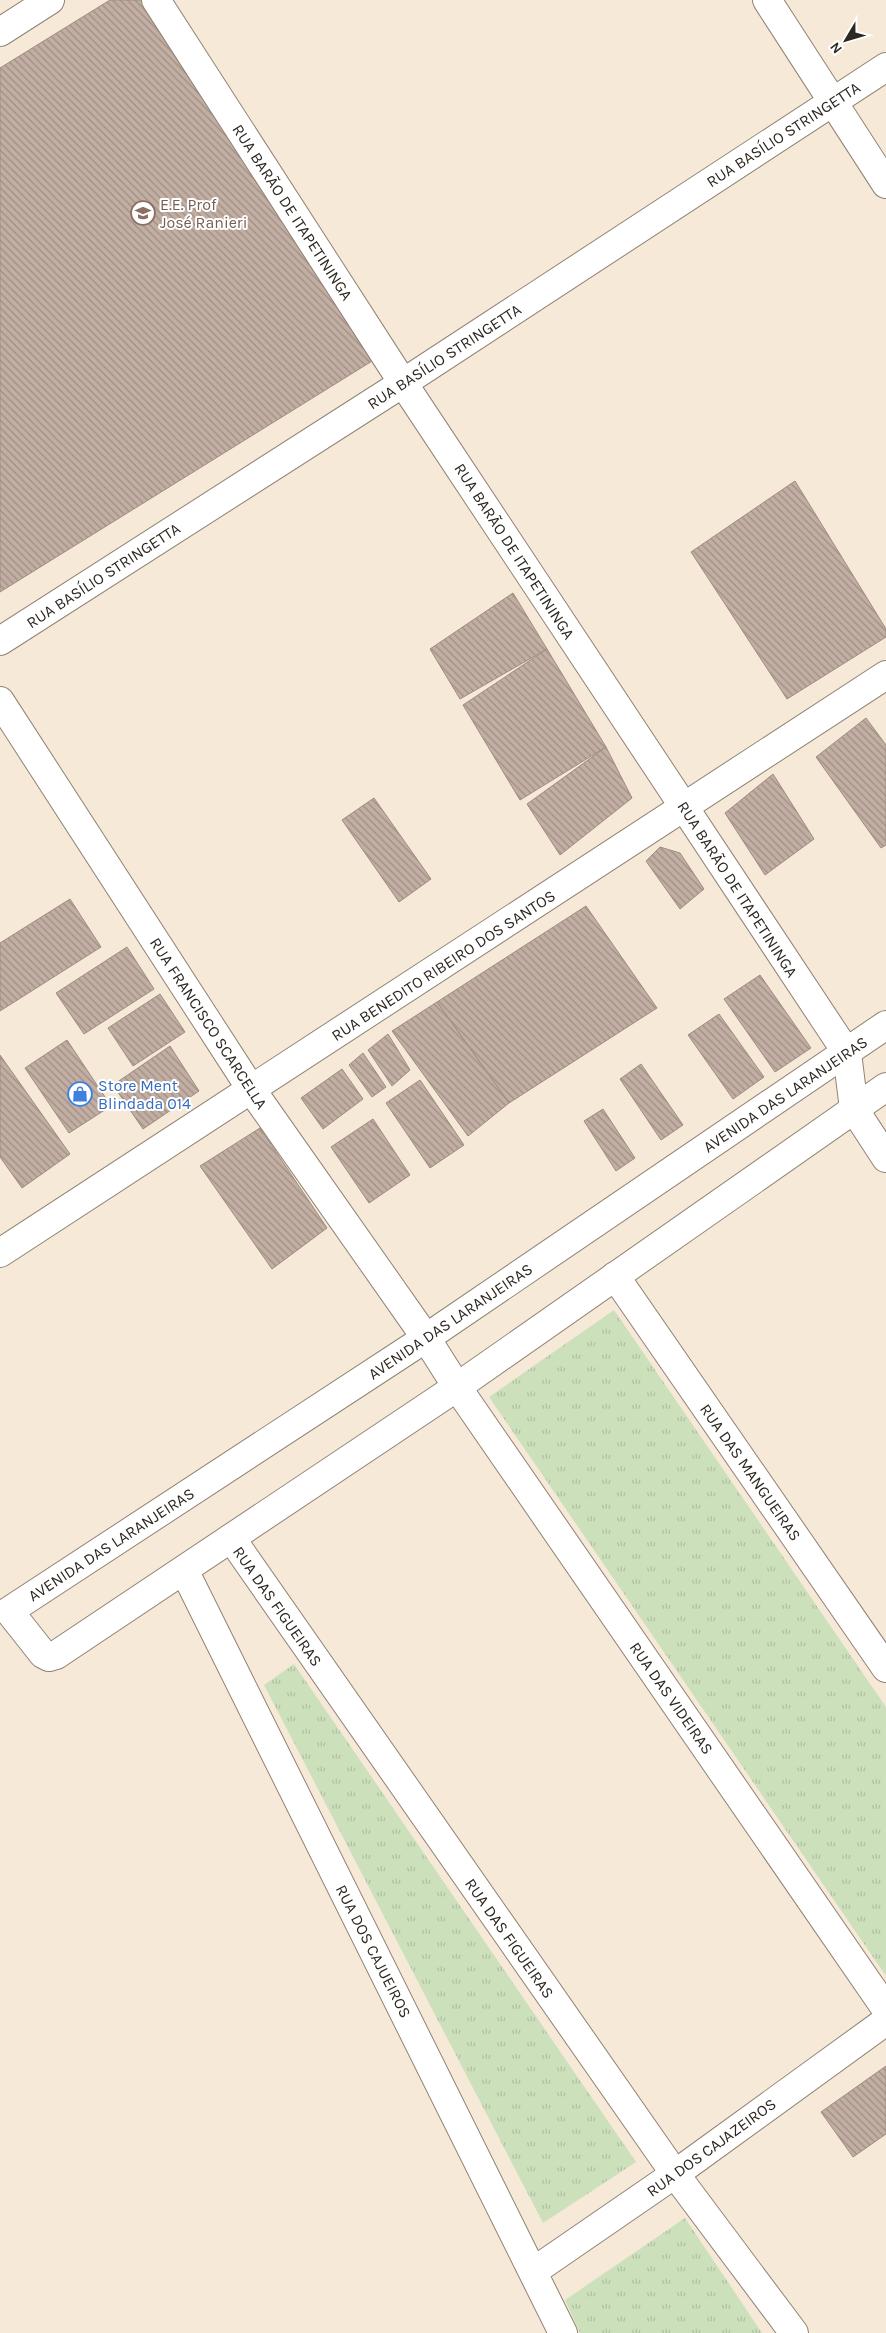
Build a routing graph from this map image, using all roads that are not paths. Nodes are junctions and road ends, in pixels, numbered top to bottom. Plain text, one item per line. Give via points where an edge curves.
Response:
1 (50, 0) edge
2 (156, 0) edge
3 (766, 0) edge
4 (0, 32) edge
5 (886, 67) edge
6 (833, 102) junction
7 (886, 184) edge
8 (403, 382) junction
9 (0, 641) edge
10 (886, 676) edge
11 (0, 701) edge
12 (684, 808) junction
13 (886, 1025) edge
14 (846, 1053) junction
15 (886, 1087) edge
16 (251, 1089) junction
17 (854, 1109) junction
18 (886, 1158) edge
19 (0, 1253) edge
20 (615, 1276) junction
21 (426, 1338) junction
22 (457, 1387) junction
23 (231, 1538) junction
24 (184, 1570) junction
25 (4, 1605) edge
26 (886, 1668) edge
27 (886, 2009) edge
28 (886, 2021) edge
29 (675, 2174) junction
30 (534, 2271) junction
31 (563, 2333) edge
32 (794, 2333) edge

1 - 4 street
2 - 8 street, RUA BARÃO DE ITAPETININGA
3 - 6 street
5 - 6 street, RUA BASÍLIO STRINGETTA
6 - 7 street
6 - 8 street, RUA BASÍLIO STRINGETTA
8 - 9 street, RUA BASÍLIO STRINGETTA
8 - 12 street, RUA BARÃO DE ITAPETININGA
10 - 12 street, RUA BENEDITO RIBEIRO DOS SANTOS
11 - 16 street, RUA FRANCISCO SCARCELLA
12 - 14 street, RUA BARÃO DE ITAPETININGA
12 - 16 street, RUA BENEDITO RIBEIRO DOS SANTOS
13 - 14 street, AVENIDA DAS LARANJEIRAS
14 - 17 street, RUA BARÃO DE ITAPETININGA
14 - 21 street, AVENIDA DAS LARANJEIRAS
15 - 17 street
16 - 19 street, RUA BENEDITO RIBEIRO DOS SANTOS
16 - 21 street, RUA FRANCISCO SCARCELLA
17 - 18 street
17 - 20 street
20 - 22 street
20 - 26 street, RUA DAS MANGUEIRAS
21 - 22 street, RUA FRANCISCO SCARCELLA
21 - 25 street, AVENIDA DAS LARANJEIRAS
22 - 23 street
22 - 27 street, RUA DAS VIDEIRAS
23 - 24 street
23 - 29 street, RUA DAS FIGUEIRAS
24 - 25 street via 49,1657 43,1654
24 - 30 street, RUA DOS CAJUEIROS
28 - 29 street, RUA DOS CAJAZEIROS
29 - 30 street, RUA DOS CAJAZEIROS
29 - 32 street, RUA DAS FIGUEIRAS
30 - 31 street, RUA DOS CAJUEIROS

